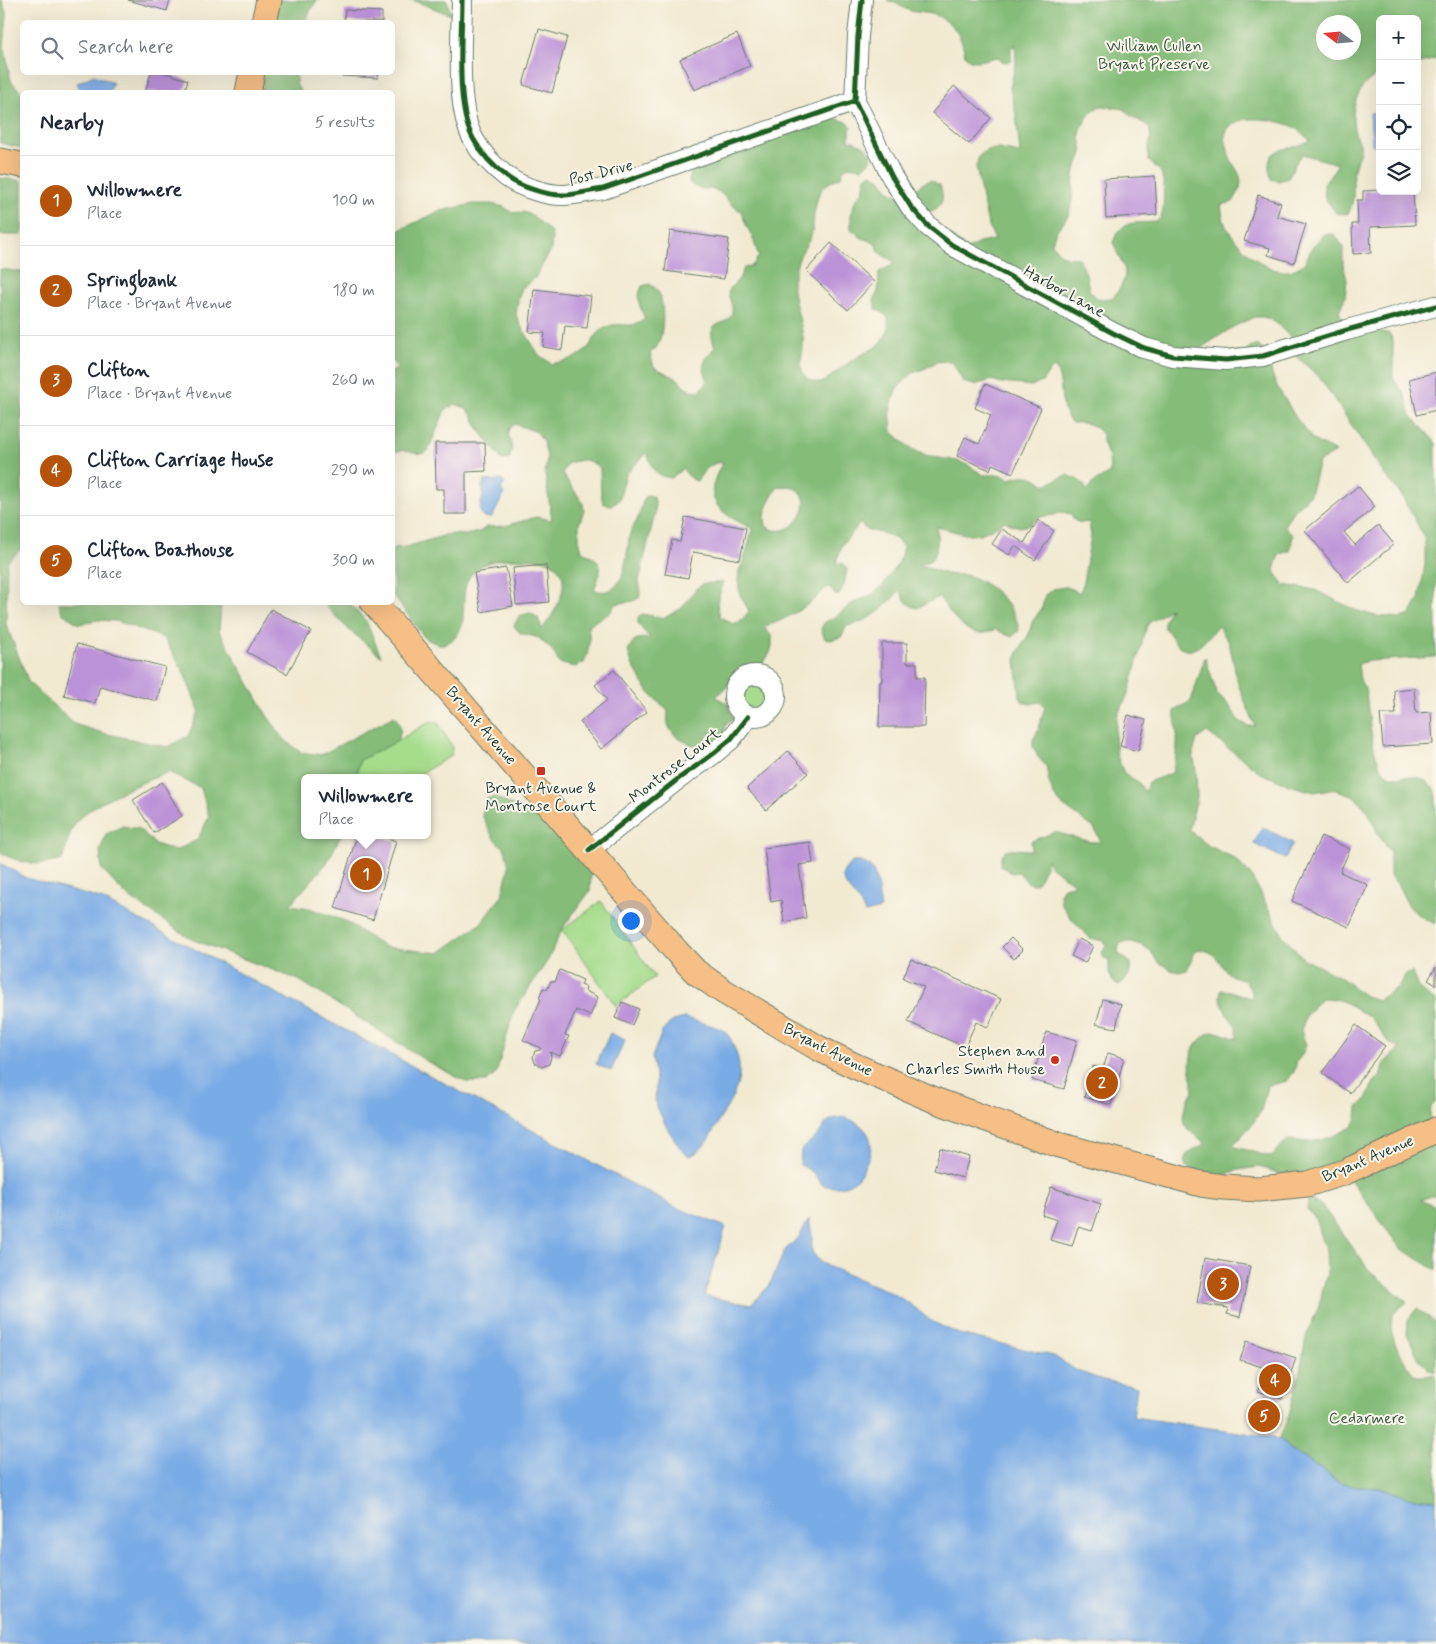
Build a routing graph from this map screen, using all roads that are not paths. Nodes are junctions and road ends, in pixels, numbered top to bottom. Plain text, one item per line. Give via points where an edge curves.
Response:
1 (269, 0) edge
2 (462, 0) edge
3 (862, 0) edge
4 (264, 20) edge
5 (251, 75) edge
6 (248, 90) edge
7 (855, 101) junction
8 (0, 161) edge
9 (20, 166) edge
10 (1436, 306) edge
11 (376, 605) edge
12 (748, 716) dead end
13 (589, 850) junction
14 (1436, 1130) edge

1 - 4 main road
2 - 7 street, Post Drive via 462,92 473,140 493,166 528,189 563,195 603,189
3 - 7 street, Harbor Lane
5 - 6 main road
7 - 10 street, Harbor Lane via 892,177 911,207 938,235 1144,348 1173,356 1226,360 1263,356
8 - 9 main road
11 - 13 main road, Bryant Avenue
12 - 13 street, Montrose Court via 731,739
13 - 14 main road, Bryant Avenue via 677,952 696,972 722,991 818,1048 857,1067 937,1102 1059,1145 1201,1184 1259,1189 1327,1179

